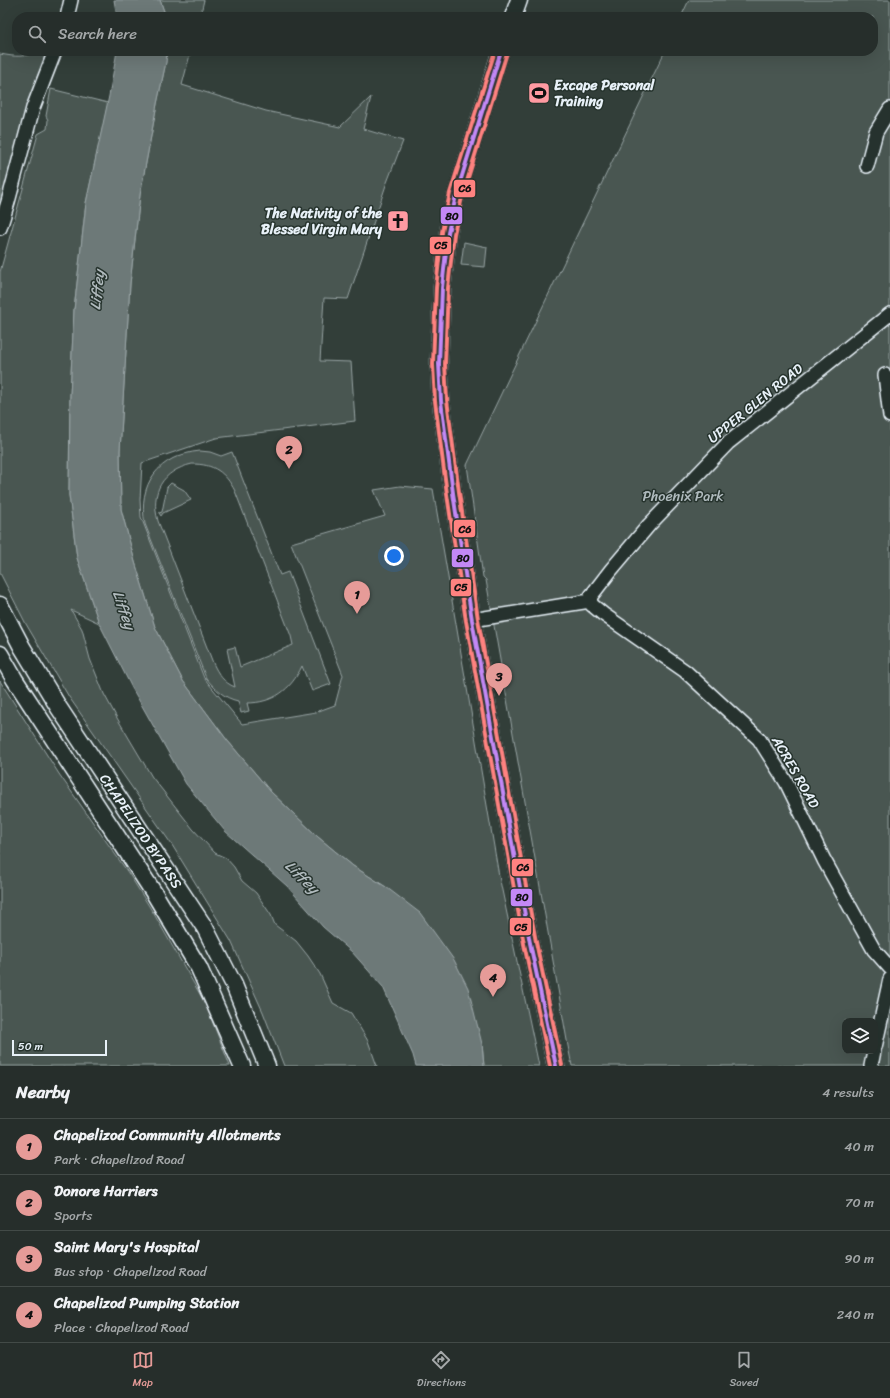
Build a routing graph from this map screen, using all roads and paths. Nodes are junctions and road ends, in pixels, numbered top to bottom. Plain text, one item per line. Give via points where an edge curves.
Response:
1 (71, 0) edge
2 (519, 0) edge
3 (68, 12) edge
4 (515, 12) edge
5 (53, 56) edge
6 (499, 56) edge
7 (890, 109) edge
8 (867, 166) dead end
9 (0, 228) edge
10 (890, 314) edge
11 (886, 374) dead end
12 (890, 416) edge
13 (590, 601) junction
14 (0, 605) edge
15 (472, 620) junction
16 (0, 654) edge
17 (890, 968) edge
18 (890, 979) edge
19 (878, 1033) edge
20 (873, 1054) edge
21 (242, 1066) edge
22 (267, 1066) edge
23 (556, 1066) edge
24 (871, 1066) edge

1 - 3 street
2 - 4 main road
5 - 9 street via 33,108
6 - 15 main road via 456,195 447,241 441,295 441,401
7 - 8 street via 876,132
10 - 13 street, UPPER GLEN ROAD via 728,443 644,531 610,570
11 - 12 street
13 - 15 street
13 - 17 street, ACRES ROAD via 603,614 685,671 759,740 786,782 824,860 874,950
14 - 22 main road, CHAPELIZOD BYPASS via 59,708 205,928 234,984
15 - 23 main road via 530,943
16 - 21 main road, CHAPELIZOD BYPASS via 154,893 199,968
18 - 19 street
20 - 24 street

